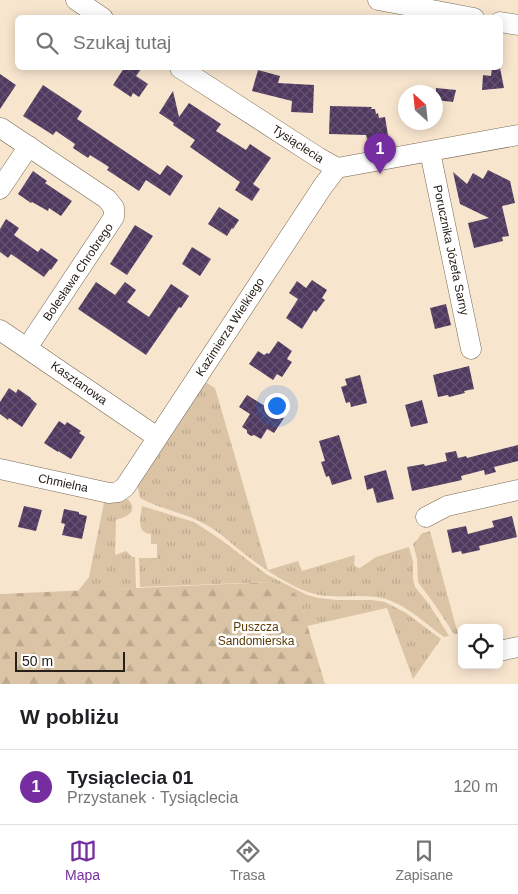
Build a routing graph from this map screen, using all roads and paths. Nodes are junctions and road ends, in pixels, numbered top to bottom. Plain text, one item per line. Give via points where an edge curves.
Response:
1 (76, 0) edge
2 (383, 1) edge
3 (98, 15) edge
4 (458, 15) edge
5 (503, 22) edge
6 (518, 25) edge
7 (183, 70) edge
8 (1, 128) edge
9 (518, 135) edge
10 (29, 146) junction
11 (430, 152) junction
12 (337, 168) junction
13 (0, 189) edge
14 (0, 330) edge
15 (27, 348) junction
16 (471, 349) dead end
17 (158, 438) junction
18 (0, 470) edge
19 (125, 487) joint
20 (518, 490) edge
21 (426, 517) dead end
22 (518, 646) edge
23 (503, 650) edge

1 - 3 street
2 - 4 street
5 - 6 street
7 - 12 street, Tysiąclecia
8 - 10 street, Bolesława Chrobrego
9 - 11 street, Tysiąclecia
10 - 13 street
10 - 15 street, Bolesława Chrobrego via 107,199 114,208 114,217
11 - 12 street, Tysiąclecia
11 - 16 street, Porucznika Józefa Sarny
12 - 17 street, Kazimierza Wielkiego
14 - 15 street, Kasztanowa
15 - 17 street, Kasztanowa
17 - 19 street, Kazimierza Wielkiego
18 - 19 street, Chmielna via 109,493
20 - 21 street via 447,506
22 - 23 street

